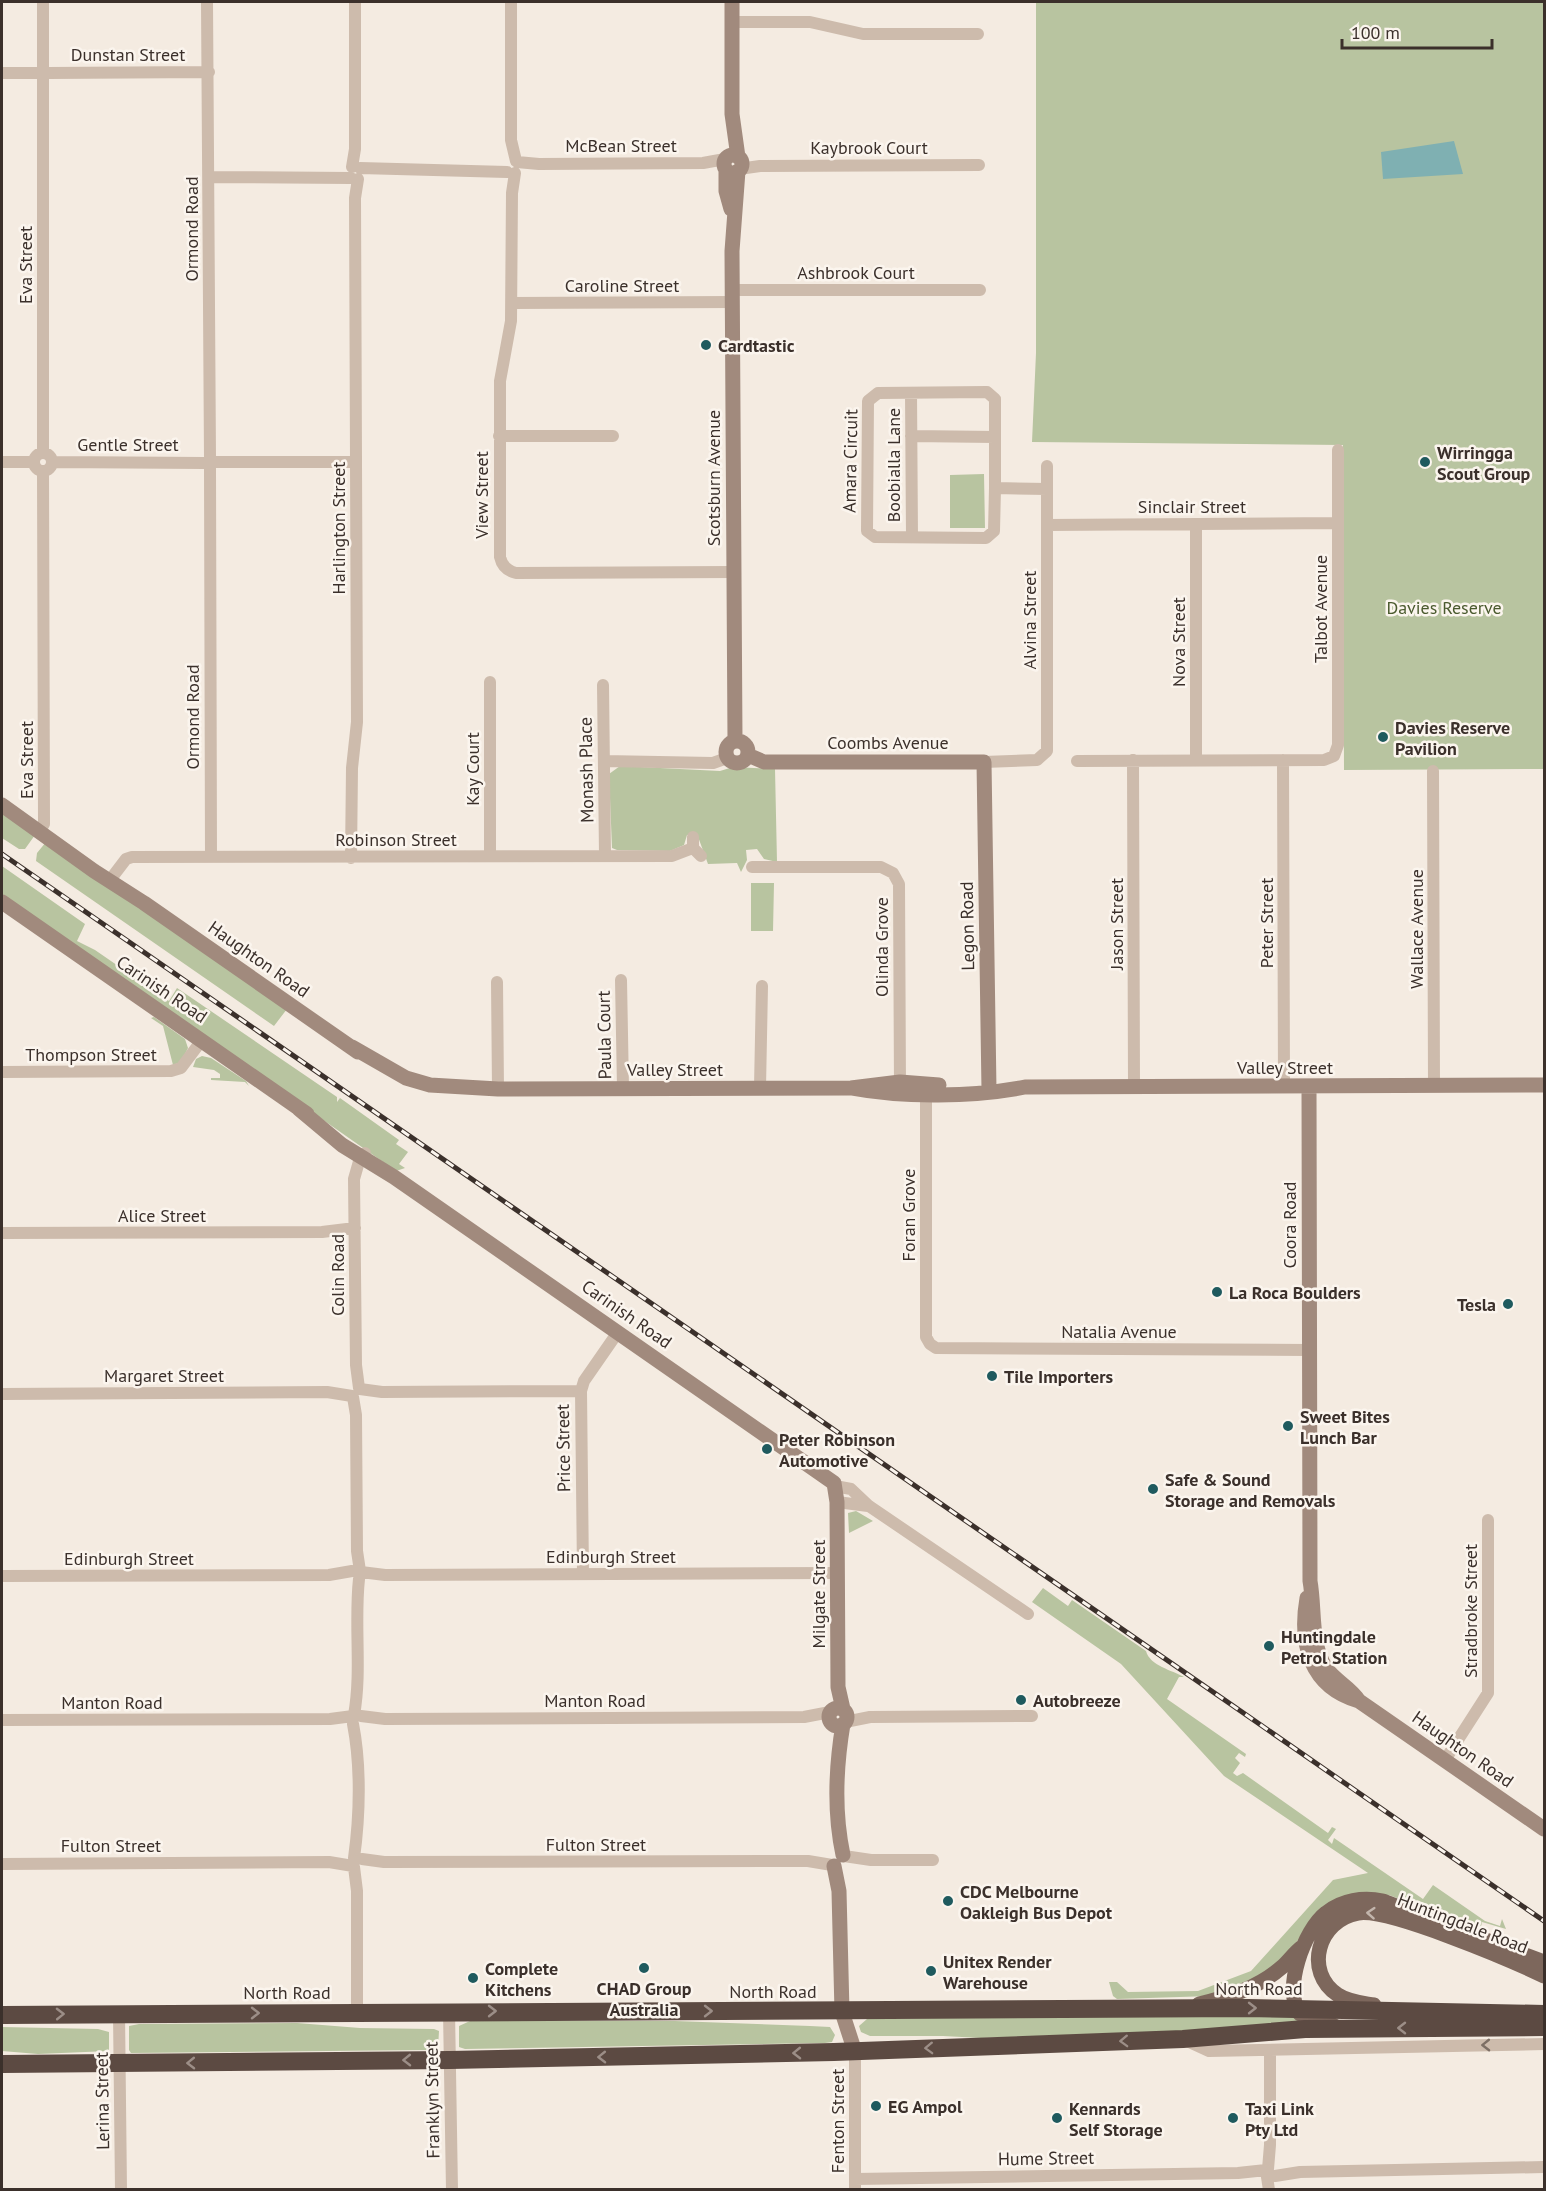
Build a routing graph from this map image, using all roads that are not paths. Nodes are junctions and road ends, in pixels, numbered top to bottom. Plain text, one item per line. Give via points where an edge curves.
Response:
1 (43, 2) edge
2 (207, 2) edge
3 (355, 2) edge
4 (511, 2) edge
5 (732, 2) edge
6 (732, 22) junction
7 (978, 34) dead end
8 (209, 72) junction
9 (2, 73) edge
10 (43, 73) junction
11 (732, 164) junction
12 (979, 165) dead end
13 (512, 167) junction
14 (355, 173) junction
15 (209, 177) junction
16 (980, 290) dead end
17 (733, 296) junction
18 (512, 303) junction
19 (911, 393) junction
20 (499, 436) junction
21 (613, 436) dead end
22 (912, 436) junction
23 (995, 437) junction
24 (1338, 450) dead end
25 (2, 462) edge
26 (43, 462) junction
27 (210, 462) junction
28 (355, 462) junction
29 (1047, 466) dead end
30 (995, 488) junction
31 (1047, 489) junction
32 (1338, 523) junction
33 (1196, 524) junction
34 (1047, 525) junction
35 (912, 537) junction
36 (733, 572) junction
37 (490, 682) dead end
38 (603, 685) dead end
39 (735, 740) junction
40 (748, 755) junction
41 (727, 758) junction
42 (1133, 760) junction
43 (1196, 760) junction
44 (1283, 760) junction
45 (1028, 761) joint
46 (1077, 761) dead end
47 (604, 762) junction
48 (984, 762) junction
49 (1433, 771) dead end
50 (2, 805) edge
51 (39, 831) junction
52 (695, 847) dead end
53 (753, 853) dead end
54 (604, 855) junction
55 (490, 856) junction
56 (211, 857) junction
57 (351, 858) junction
58 (113, 876) junction
59 (2, 902) edge
60 (621, 980) dead end
61 (497, 982) dead end
62 (762, 986) dead end
63 (202, 1040) junction
64 (2, 1072) edge
65 (1545, 1085) edge
66 (1284, 1086) junction
67 (1309, 1086) junction
68 (1434, 1086) junction
69 (989, 1087) junction
70 (1134, 1087) junction
71 (421, 1088) joint
72 (623, 1088) junction
73 (760, 1088) junction
74 (900, 1088) junction
75 (498, 1089) junction
76 (926, 1089) junction
77 (367, 1158) junction
78 (2, 1233) edge
79 (355, 1233) junction
80 (618, 1332) junction
81 (930, 1344) joint
82 (1309, 1350) junction
83 (581, 1391) junction
84 (356, 1392) junction
85 (2, 1394) edge
86 (836, 1494) junction
87 (1488, 1520) dead end
88 (837, 1573) junction
89 (583, 1574) junction
90 (356, 1575) junction
91 (2, 1576) edge
92 (1028, 1614) dead end
93 (1313, 1655) joint
94 (1032, 1716) dead end
95 (838, 1717) junction
96 (357, 1719) junction
97 (2, 1720) edge
98 (1444, 1760) junction
99 (1545, 1829) edge
100 (838, 1860) junction
101 (933, 1860) dead end
102 (357, 1862) junction
103 (2, 1864) edge
104 (1304, 1945) junction
105 (1545, 1962) edge
106 (1545, 1976) edge
107 (1296, 2008) junction
108 (1173, 2010) junction
109 (449, 2011) junction
110 (1398, 2011) junction
111 (357, 2012) junction
112 (842, 2012) junction
113 (119, 2013) junction
114 (1545, 2014) edge
115 (2, 2015) edge
116 (1545, 2027) edge
117 (1340, 2028) junction
118 (1183, 2039) junction
119 (1545, 2044) edge
120 (1320, 2049) junction
121 (1270, 2050) junction
122 (855, 2052) junction
123 (450, 2060) junction
124 (2, 2064) edge
125 (119, 2064) junction
126 (1545, 2167) edge
127 (1271, 2176) edge
128 (855, 2185) edge
129 (121, 2190) edge
130 (452, 2190) edge

1 - 10 street, Eva Street
2 - 8 street, Ormond Road
3 - 14 street, Harlington Street
4 - 13 street, View Street
5 - 6 street, Scotsburn Avenue
6 - 7 street via 810,22 863,34
6 - 11 street, Scotsburn Avenue
8 - 10 street, Dunstan Street
8 - 15 street, Ormond Road
9 - 10 street, Dunstan Street
10 - 26 street, Eva Street
11 - 12 street, Kaybrook Court
11 - 13 street, McBean Street
11 - 17 street, Scotsburn Avenue
13 - 14 street, McBean Street
13 - 18 street, View Street
14 - 15 street, McBean Street via 330,177
14 - 28 street, Harlington Street
15 - 27 street, Ormond Road
16 - 17 street, Ashbrook Court
17 - 18 street, Caroline Street
17 - 36 street, Scotsburn Avenue
18 - 20 street, View Street via 511,328 500,375
19 - 22 street, Boobialla Lane
19 - 23 street, Amara Circuit via 987,392 995,399
19 - 35 street, Amara Circuit via 878,393 868,401 867,531 875,537
20 - 21 street
20 - 36 street, View Street via 500,557 508,570
22 - 23 street
22 - 35 street, Boobialla Lane
23 - 30 street, Amara Circuit
24 - 32 street, Talbot Avenue
25 - 26 street, Gentle Street
26 - 27 street, Gentle Street
26 - 51 street, Eva Street via 44,824
27 - 28 street, Gentle Street
27 - 56 street, Ormond Road
28 - 57 street, Harlington Street via 357,722
29 - 31 street, Alvina Street
30 - 31 street
30 - 35 street, Amara Circuit via 991,536
31 - 34 street, Alvina Street
32 - 33 street, Sinclair Street
32 - 44 street, Talbot Avenue via 1338,745 1334,756 1324,760
33 - 34 street, Sinclair Street
33 - 43 street, Nova Street
34 - 45 street, Alvina Street via 1047,745 1044,756
36 - 39 street, Scotsburn Avenue
37 - 55 street, Kay Court
38 - 47 street, Monash Place
39 - 40 street via 746,744
39 - 41 street via 727,747
40 - 41 street via 736,763
40 - 48 street, Coombs Avenue via 764,762
41 - 47 street via 713,763
42 - 43 street
42 - 46 street
42 - 70 street, Jason Street
43 - 44 street
44 - 66 street, Peter Street
45 - 48 street, Coombs Avenue
47 - 54 street, Monash Place
48 - 69 street, Legon Road
49 - 68 street, Wallace Avenue
50 - 51 street, Haughton Road
51 - 58 street, Haughton Road
52 - 54 street, Robinson Street via 672,856
53 - 74 street, Olinda Grove via 749,870 881,867 893,873 899,884
54 - 55 street, Robinson Street
55 - 57 street, Robinson Street
56 - 57 street, Robinson Street
56 - 58 street, Robinson Street via 129,857
58 - 71 street, Haughton Road via 144,903 352,1047
59 - 63 street, Carinish Road
60 - 72 street, Paula Court
61 - 75 street
62 - 73 street
63 - 64 street, Thompson Street via 181,1068 171,1071
63 - 77 street, Carinish Road
65 - 68 street, Valley Street
66 - 67 street, Valley Street
66 - 70 street, Valley Street
67 - 68 street, Valley Street
67 - 82 street, Coora Road
69 - 70 street, Valley Street via 1008,1083 1025,1087
69 - 76 street, Valley Street
71 - 75 street, Valley Street
72 - 73 street, Valley Street
72 - 75 street, Valley Street
73 - 74 street, Valley Street
74 - 76 street, Valley Street
76 - 81 street, Foran Grove via 926,1337
77 - 79 street, Colin Road via 355,1185
77 - 80 street, Carinish Road
78 - 79 street, Alice Street
79 - 84 street, Colin Road
80 - 83 street, Price Street
80 - 86 street, Carinish Road via 824,1475
81 - 82 street, Natalia Avenue via 936,1348
82 - 93 street, Coora Road
83 - 84 street, Margaret Street
83 - 89 street, Price Street
84 - 85 street, Margaret Street
84 - 90 street, Colin Road
86 - 88 street, Milgate Street
86 - 92 street via 869,1506
87 - 98 street, Stradbroke Street via 1488,1694
88 - 89 street, Edinburgh Street
88 - 95 street, Milgate Street
89 - 90 street, Edinburgh Street
90 - 91 street, Edinburgh Street
90 - 96 street, Colin Road
93 - 98 street, Haughton Road via 1359,1701
94 - 95 street, Manton Road
95 - 96 street, Manton Road
95 - 100 street, Milgate Street
96 - 97 street, Manton Road
96 - 102 street, Colin Road
98 - 99 street, Haughton Road
100 - 101 street, Fulton Street
100 - 102 street, Fulton Street
100 - 112 street, Milgate Street
102 - 103 street, Fulton Street
102 - 111 street, Colin Road
104 - 105 main road, Huntingdale Road via 1326,1912 1347,1902 1372,1899
104 - 107 main road, Huntingdale Road via 1294,1983
104 - 108 main road via 1276,1971 1245,1991
106 -> 110 main road, Huntingdale Road via 1390,1916 1360,1913 1340,1919 1328,1930 1319,1948 1324,1982 1344,1999
108 -> 107 highway, North Road
107 - 110 highway, North Road
107 - 117 main road via 1302,2016 1320,2018
108 - 112 highway, North Road
109 - 111 highway, North Road
109 -> 112 highway, North Road
109 - 123 street, Franklyn Street
110 - 114 highway, North Road
113 -> 111 highway, North Road
112 - 122 street, Milgate Street
115 -> 113 highway, North Road
113 - 125 street, Lerina Street
116 -> 117 highway
117 - 118 highway
117 - 120 street
118 - 121 street via 1209,2051
118 -> 122 highway
119 -> 120 street
120 - 121 street
121 - 127 street
122 -> 123 highway
122 - 128 street, Fenton Street
123 -> 125 highway
123 - 130 street, Franklyn Street
124 - 125 highway
125 - 129 street, Lerina Street
126 - 127 street, Hume Street via 1300,2172
127 - 128 street, Hume Street via 1238,2173

